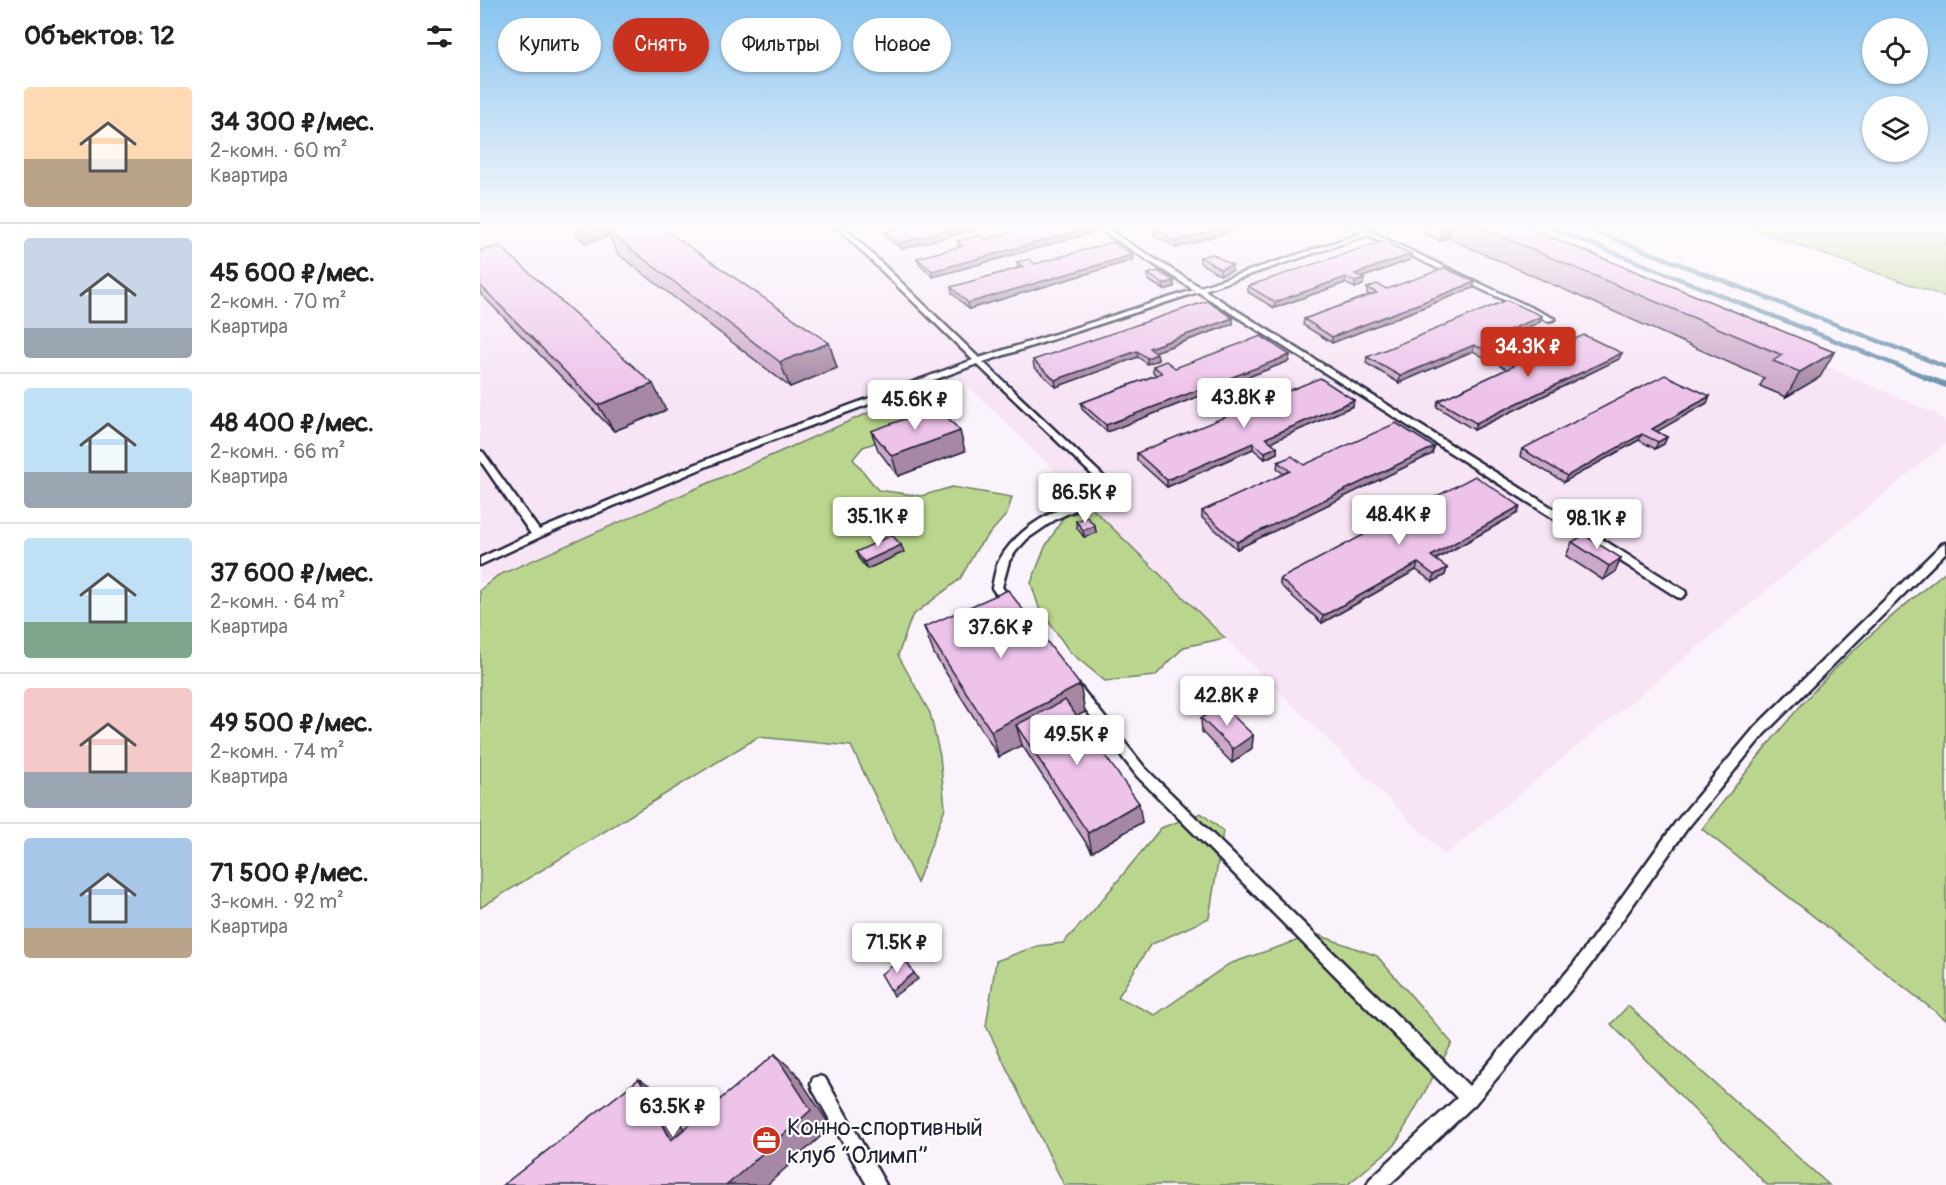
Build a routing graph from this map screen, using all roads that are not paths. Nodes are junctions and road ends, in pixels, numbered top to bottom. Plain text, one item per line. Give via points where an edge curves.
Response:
1 (895, 280) edge
2 (1184, 280) edge
3 (1228, 280) edge
4 (1467, 280) edge
5 (1199, 290) junction
6 (1551, 320) dead end
7 (978, 361) junction
8 (480, 454) edge
9 (537, 535) junction
10 (1946, 546) edge
11 (480, 562) edge
12 (1681, 594) dead end
13 (1016, 612) edge
14 (1067, 678) edge
15 (819, 1084) dead end
16 (1469, 1098) junction
17 (877, 1185) edge
18 (1376, 1185) edge

1 - 7 lane
2 - 5 lane
3 - 5 lane
4 - 6 lane
5 - 7 lane
5 - 12 lane
7 - 9 lane via 740,449
7 - 13 lane via 1113,490 1050,519 1015,546 1004,561 997,588
8 - 9 lane
9 - 11 lane
10 - 16 lane via 1760,730 1681,826 1578,970
14 - 16 lane via 1141,772
15 - 17 lane
16 - 18 lane

